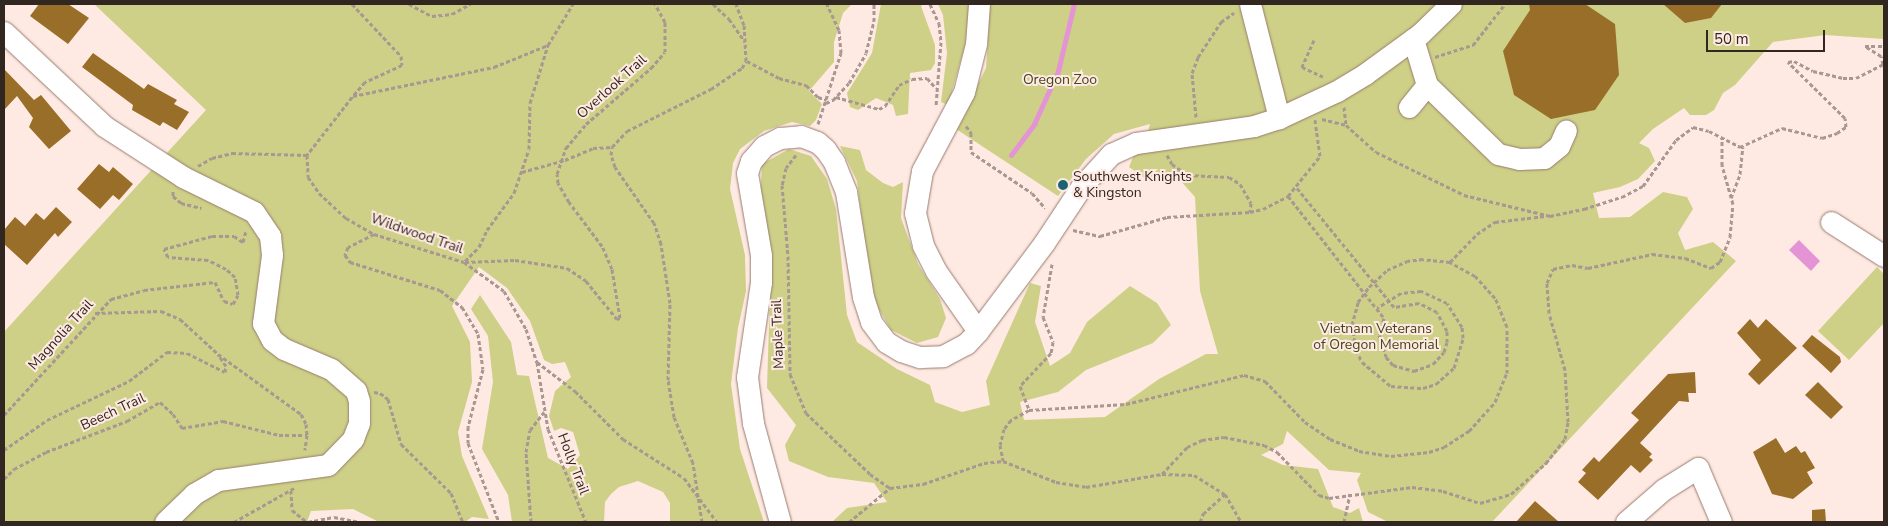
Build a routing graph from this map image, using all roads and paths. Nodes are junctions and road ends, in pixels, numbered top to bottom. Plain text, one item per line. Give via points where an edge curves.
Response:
1 (352, 4) edge
2 (409, 4) edge
3 (470, 4) edge
4 (573, 4) edge
5 (655, 4) edge
6 (713, 4) edge
7 (736, 4) edge
8 (827, 4) edge
9 (874, 4) edge
10 (930, 4) edge
11 (979, 4) edge
12 (1451, 4) edge
13 (1505, 4) edge
14 (1251, 6) edge
15 (4, 32) edge
16 (1314, 40) dead end
17 (745, 42) junction
18 (548, 45) junction
19 (1884, 46) edge
20 (1416, 49) junction
21 (746, 61) junction
22 (1330, 80) dead end
23 (1427, 85) junction
24 (936, 88) junction
25 (352, 97) junction
26 (836, 97) junction
27 (827, 101) junction
28 (1409, 107) dead end
29 (940, 110) dead end
30 (1311, 110) junction
31 (1279, 118) junction
32 (961, 124) dead end
33 (1346, 124) dead end
34 (817, 126) dead end
35 (1693, 127) dead end
36 (1566, 130) dead end
37 (1198, 134) junction
38 (1722, 138) junction
39 (1163, 139) junction
40 (612, 147) junction
41 (802, 147) dead end
42 (1743, 147) junction
43 (307, 155) junction
44 (560, 162) junction
45 (522, 172) junction
46 (183, 177) junction
47 (1297, 188) junction
48 (1288, 196) junction
49 (1731, 198) junction
50 (206, 208) dead end
51 (1050, 211) dead end
52 (1250, 212) junction
53 (1550, 216) dead end
54 (1831, 222) dead end
55 (240, 226) dead end
56 (1068, 227) dead end
57 (374, 234) junction
58 (1044, 243) junction
59 (1884, 256) edge
60 (464, 262) junction
61 (1450, 262) junction
62 (1389, 300) junction
63 (1377, 308) junction
64 (94, 313) junction
65 (978, 331) junction
66 (218, 354) junction
67 (537, 362) junction
68 (359, 401) junction
69 (1029, 410) junction
70 (544, 412) junction
71 (4, 415) edge
72 (307, 435) junction
73 (4, 450) edge
74 (1003, 461) junction
75 (305, 470) junction
76 (1162, 474) junction
77 (4, 479) edge
78 (890, 488) junction
79 (291, 490) junction
80 (1225, 494) junction
81 (1350, 494) junction
82 (700, 497) junction
83 (165, 522) edge
84 (234, 522) edge
85 (307, 522) edge
86 (359, 522) edge
87 (463, 522) edge
88 (499, 522) edge
89 (531, 522) edge
90 (586, 522) edge
91 (702, 522) edge
92 (717, 522) edge
93 (780, 522) edge
94 (849, 522) edge
95 (1200, 522) edge
96 (1241, 522) edge
97 (1344, 522) edge
98 (1626, 522) edge
99 (1721, 522) edge

1 - 25 path via 401,56 402,65 365,82
2 - 3 path via 432,16 452,14
4 - 18 path
5 - 44 path, Overlook Trail via 665,22 665,52 586,124 566,148
6 - 17 path via 729,18
7 - 17 path via 744,25
8 - 27 path via 839,30 841,53
9 - 26 path via 866,53
10 - 24 path via 939,23 941,42
11 - 65 street via 976,44 964,92 922,171 915,213 923,245 936,271
12 - 20 street
13 - 20 path via 1473,44 1459,52
14 - 31 street
14 - 37 path via 1228,14 1198,57 1192,73
15 - 46 street via 104,126
16 - 22 path via 1302,67
17 - 21 path
18 - 25 path via 494,67
18 - 45 path via 530,103 528,150
19 - 42 path via 1865,46 1881,56 1883,64 1856,78 1842,78 1813,71 1794,61 1788,62 1843,114 1847,124 1843,130 1822,138 1790,128 1775,130
20 - 23 street
20 - 30 street via 1356,80
21 - 27 path via 780,78 806,85
21 - 40 path via 722,82 627,131
23 - 28 street
23 - 36 street via 1498,154 1520,159 1544,158 1559,146
24 - 26 path via 927,78 912,79 899,84 885,106 879,109
24 - 29 path via 936,106
25 - 43 path
26 - 27 path
27 - 34 path
30 - 31 street
30 - 33 path
30 - 47 path via 1320,156
31 - 37 street via 1254,126
32 - 51 path via 971,133 971,152 1032,193
35 - 38 path
37 - 39 street
38 - 42 path
38 - 49 path via 1722,165
39 - 52 path via 1167,154 1178,169 1188,175 1229,177 1240,184 1251,203
39 - 58 street via 1136,143 1111,154 1084,183
40 - 44 path via 593,148
40 - 82 path via 612,160 646,210 661,244 670,303 668,380 674,417 693,463
41 - 78 path, Maple Trail via 786,168 782,185 788,256 790,374 812,422
42 - 49 path via 1740,174
43 - 46 path via 254,152 219,155
43 - 57 path, Wildwood Trail via 308,177 319,193 346,218
44 - 45 path
44 - 60 path via 558,183 602,246 612,269 619,319 595,290 568,268 515,260
45 - 60 path via 514,193 487,230 479,247
46 - 50 path via 175,185 173,196 181,203
46 - 68 street via 245,206 262,222 270,236 272,255 263,323 272,340 284,349 331,369 356,391
47 - 48 path
47 - 62 path
48 - 52 path
48 - 63 path
49 - 81 path via 1730,237 1720,262 1711,268 1685,258 1652,254 1588,268 1572,265 1553,269 1547,283 1549,313 1564,370 1568,422 1565,440 1546,463 1510,494 1480,503 1443,491 1412,487
52 - 56 path via 1167,217 1100,236 1078,233
53 - 61 path via 1495,222 1477,234
54 - 59 street
55 - 64 path, Magnolia Trail via 246,231 243,242 234,236 212,236 164,249 168,257 208,260 226,269 235,277 238,295 232,304 224,301 215,282 194,282 111,299
57 - 60 path, Wildwood Trail
57 - 88 path via 348,247 345,255 350,262 440,290 462,307 478,334 483,369 468,427 468,443
58 - 65 street
58 - 69 path via 1052,260 1042,316 1053,342 1051,353 1020,386
60 - 67 path, Wildwood Trail via 491,278 504,291 526,329
61 - 62 path, bridge via 1423,259 1387,270 1368,287 1358,302 1352,325 1356,350 1378,379 1401,389 1436,384 1459,360 1463,338 1454,310 1448,303 1421,291 1401,294
61 - 69 path via 1474,276 1495,298 1509,342 1507,373 1495,402 1481,420 1452,442 1429,452 1391,456 1359,451 1330,439 1305,422 1265,381 1244,375 1126,404
62 - 63 path
62 - 63 path via 1394,307 1408,302 1429,306 1444,321 1447,342 1444,352 1434,364 1408,370 1393,365 1386,357 1379,335 1384,318
64 - 66 path via 161,311 192,328
64 - 71 path, Magnolia Trail
65 - 93 street via 959,349 934,358 911,354 886,342 866,311 850,207 834,162 825,149 809,138 780,138 760,149 747,173 761,255 762,282 747,378 753,423
66 - 72 path via 301,414
66 - 73 path via 226,366 225,372 187,352 167,352 135,378 47,420
67 - 70 path, Holly Trail
67 - 82 path via 575,391 623,439 684,478
68 - 75 street via 359,423 348,447 328,465
68 - 87 path via 368,392 380,392 388,400 401,444 451,493
69 - 74 path via 1016,416 1004,429 1000,445
70 - 89 path via 530,430 526,452
70 - 90 path, Holly Trail via 555,452
72 - 75 path via 303,460
72 - 77 path, Beech Trail via 279,435 222,421 182,428 160,402 127,421 46,452 14,469
74 - 76 path via 1056,482 1086,487
74 - 78 path via 984,463 923,484
75 - 79 path via 305,482
75 - 83 street via 210,482
76 - 80 path via 1194,475
76 - 81 path via 1187,447 1202,440 1238,438 1277,452 1319,495 1342,498
78 - 94 path
79 - 84 path
79 - 85 path via 292,510
80 - 95 path via 1203,514
80 - 96 path
81 - 97 path
82 - 91 path
82 - 92 path
85 - 86 path via 334,517
98 - 99 street via 1664,489 1698,468

